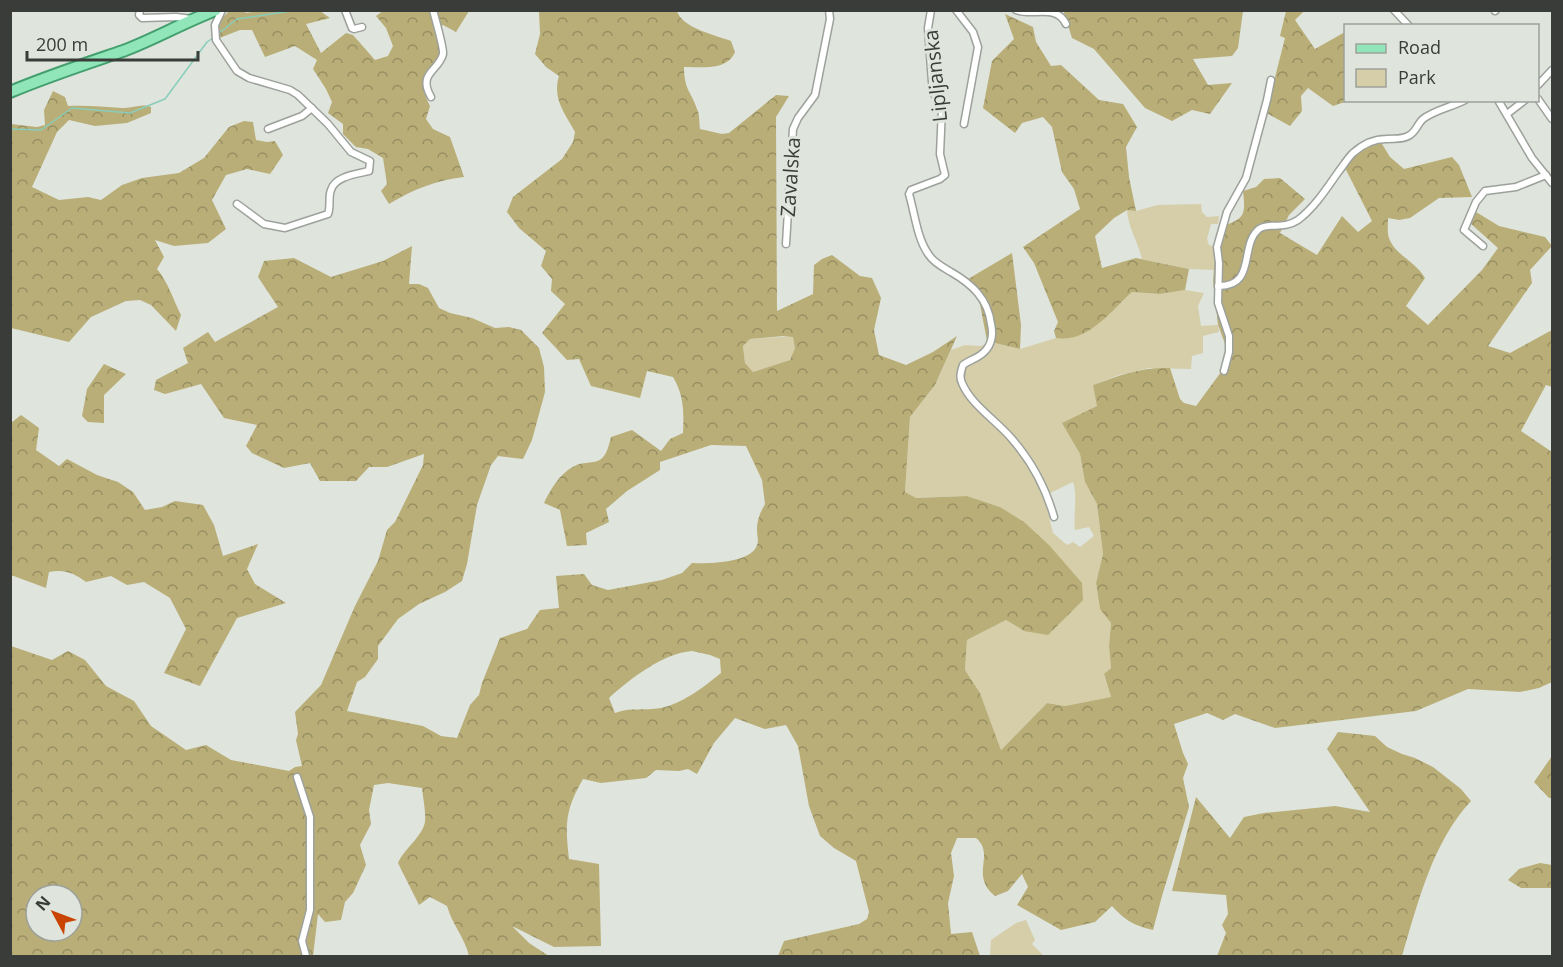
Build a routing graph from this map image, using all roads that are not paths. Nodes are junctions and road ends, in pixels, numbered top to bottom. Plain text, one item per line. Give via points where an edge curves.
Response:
1 (140, 10) edge
2 (216, 10) edge
3 (222, 10) edge
4 (345, 10) edge
5 (433, 10) edge
6 (829, 10) edge
7 (931, 10) edge
8 (956, 10) edge
9 (1016, 10) edge
10 (1394, 10) edge
11 (193, 19) junction
12 (1066, 24) dead end
13 (1407, 24) edge
14 (362, 27) dead end
15 (1552, 70) edge
16 (1270, 80) dead end
17 (1539, 85) edge
18 (10, 92) edge
19 (431, 97) dead end
20 (1539, 100) edge
21 (1461, 102) edge
22 (1499, 102) edge
23 (1522, 102) edge
24 (312, 108) junction
25 (1506, 114) junction
26 (1552, 119) edge
27 (964, 124) dead end
28 (268, 129) dead end
29 (1546, 175) junction
30 (1552, 183) edge
31 (237, 204) dead end
32 (786, 244) dead end
33 (1483, 246) dead end
34 (1218, 286) junction
35 (1224, 371) dead end
36 (1054, 518) dead end
37 (297, 777) dead end
38 (306, 957) edge

1 - 11 street via 142,18
2 - 11 main road
3 - 24 street via 214,25 215,37 237,71 290,90
4 - 14 street via 352,28
5 - 19 street via 444,47 443,57 429,72 427,89
6 - 32 street, Zavalska via 815,95 793,129
7 - 36 street, Lipljanska via 928,28 932,82 942,108 940,154 945,175 910,190 909,194 924,248 938,264 980,294 987,309 993,335 984,353 963,365 961,382 1022,452 1045,488
8 - 27 street, Lipljanska via 974,33 978,47
9 - 12 street via 1056,14
10 - 13 street
11 - 18 main road via 125,50
15 - 17 street
16 - 34 street via 1246,178 1220,232
20 - 26 street
21 - 34 street via 1425,118 1408,137 1379,139 1358,149 1298,220 1286,226 1264,226 1257,232 1239,279
22 - 25 street
23 - 25 street
24 - 28 street
24 - 31 street via 351,152 370,161 369,171 334,184 330,210 324,216 285,228 264,224
25 - 29 street
29 - 30 street
29 - 33 street via 1516,187 1482,193 1464,230
34 - 35 street via 1219,309 1229,336
37 - 38 street via 310,817 310,910 302,941

